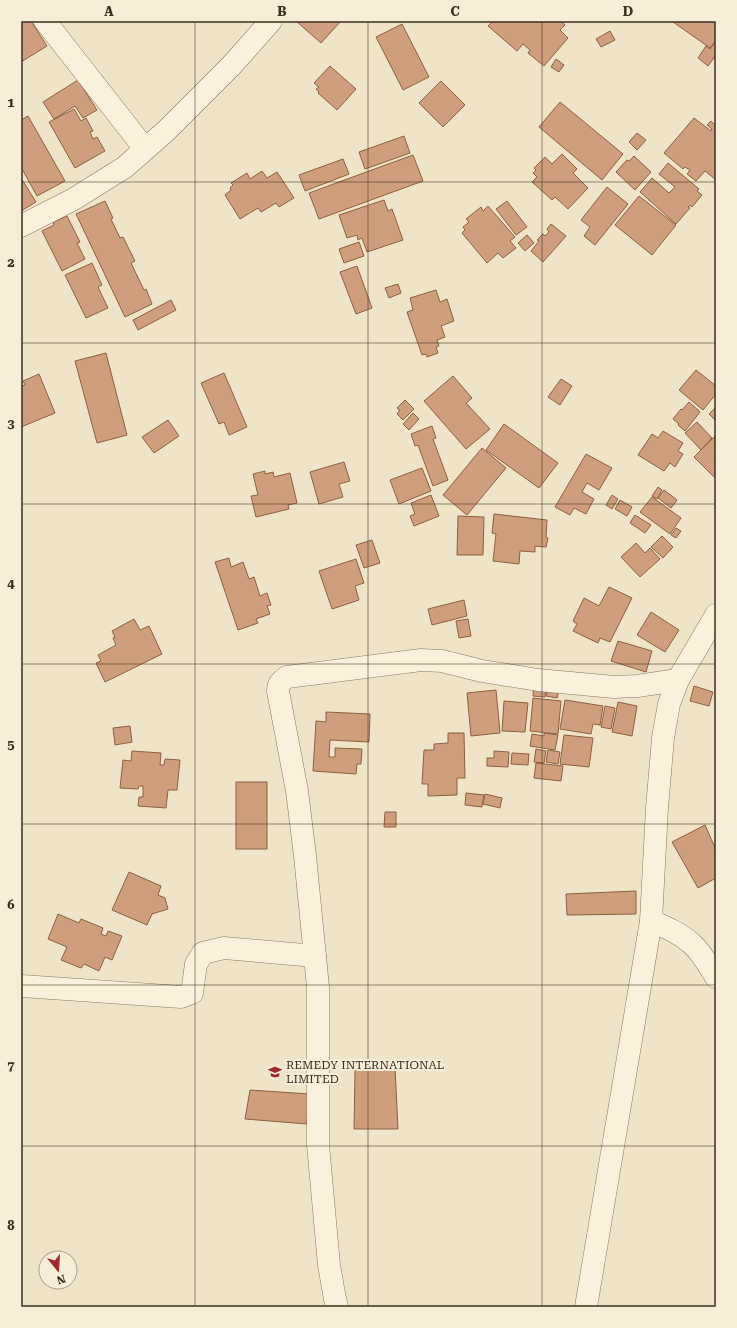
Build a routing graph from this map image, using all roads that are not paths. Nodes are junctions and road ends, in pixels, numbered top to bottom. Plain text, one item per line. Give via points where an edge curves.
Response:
1 (45, 21) edge
2 (271, 21) edge
3 (145, 149) junction
4 (21, 226) edge
5 (716, 615) edge
6 (678, 680) junction
7 (651, 921) junction
8 (315, 956) junction
9 (716, 977) edge
10 (22, 986) edge
11 (337, 1307) edge
12 (586, 1307) edge

1 - 3 street
2 - 3 street via 220,77
3 - 4 street via 125,167 74,199
5 - 6 street
6 - 7 street via 669,704 663,738
6 - 8 street via 637,686 614,686 538,680 482,672 442,661 421,660 287,677 281,680 278,691 297,791
7 - 9 street via 692,944
7 - 12 street
8 - 10 street via 224,948 204,953 196,964 192,993 181,997
8 - 11 street via 318,987 318,1145 329,1265

